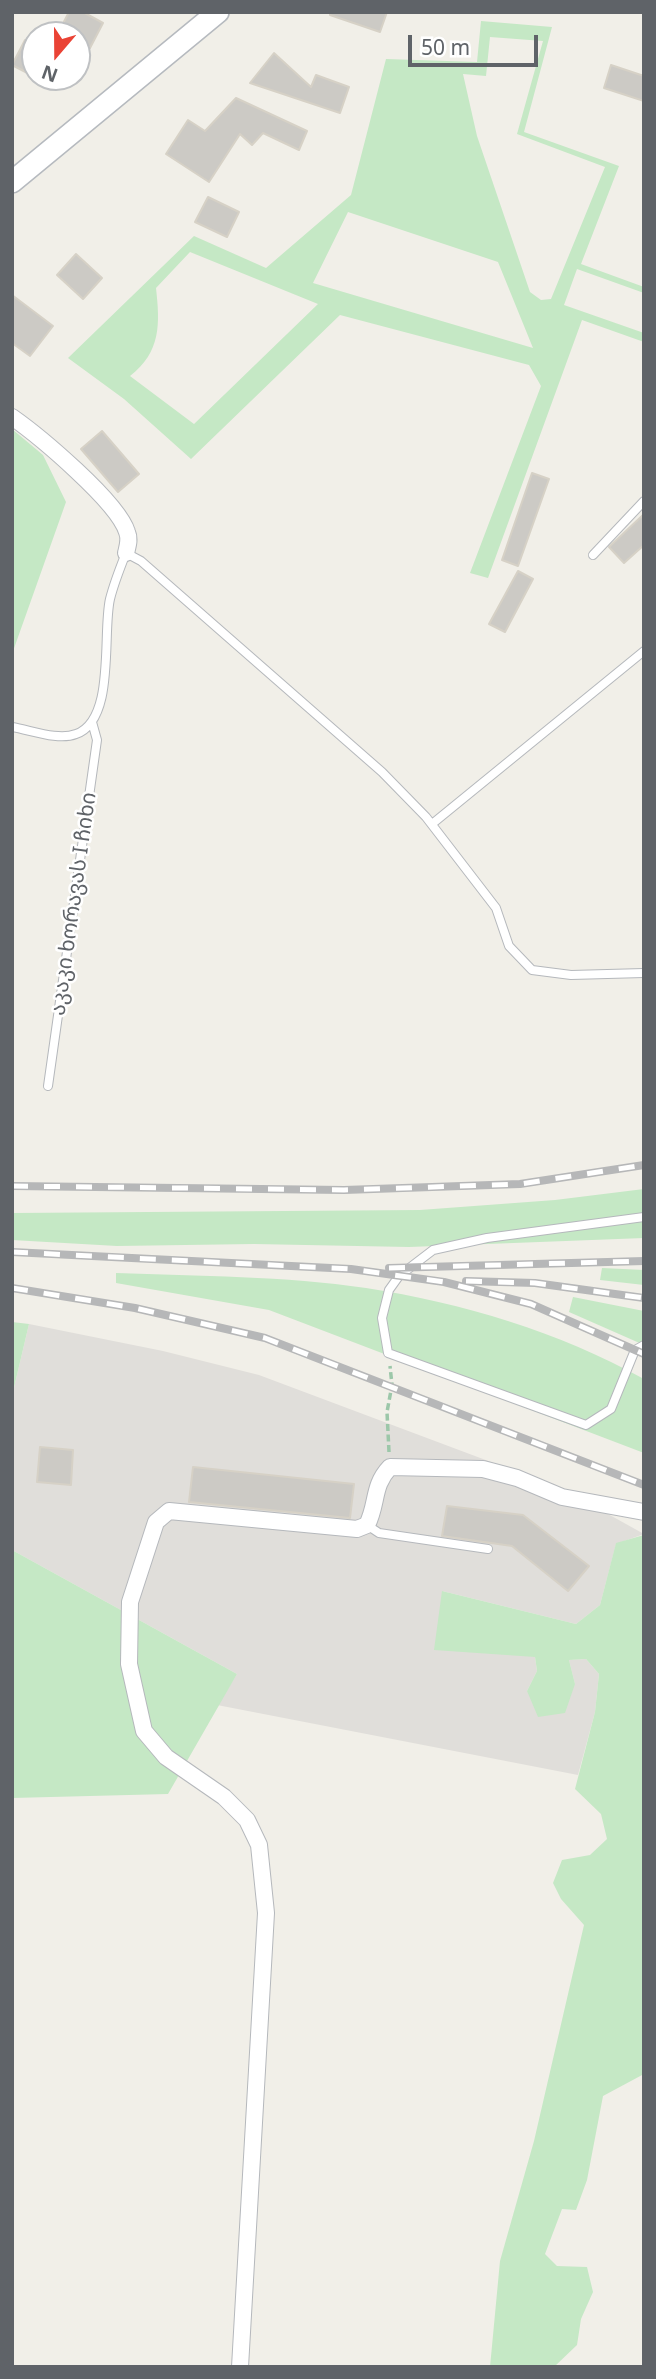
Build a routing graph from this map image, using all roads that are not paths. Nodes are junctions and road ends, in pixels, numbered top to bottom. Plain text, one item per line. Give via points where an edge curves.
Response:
1 (218, 12) edge
2 (12, 182) edge
3 (12, 417) edge
4 (644, 501) edge
5 (126, 553) junction
6 (593, 555) dead end
7 (644, 651) edge
8 (92, 722) junction
9 (12, 727) edge
10 (432, 824) junction
11 (644, 973) edge
12 (48, 1086) dead end
13 (644, 1217) edge
14 (644, 1345) edge
15 (644, 1511) edge
16 (367, 1525) junction
17 (488, 1549) dead end
18 (240, 2367) edge

1 - 2 street
3 - 5 street via 55,450 120,517 128,535
4 - 6 lane
5 - 8 lane via 110,601 102,701
5 - 10 lane via 141,561 382,772
7 - 10 lane
8 - 9 lane via 67,737
8 - 12 lane, აკაკი ხორავას I ჩიხი via 97,740
10 - 11 lane via 490,898 509,946 532,970 571,975
13 - 14 lane via 487,1238 433,1250 399,1276 389,1290 382,1318 388,1353 586,1425 611,1409 635,1350
15 - 16 street via 562,1497 483,1469 390,1467 379,1479
16 - 17 lane via 379,1533
16 - 18 street via 357,1529 169,1511 156,1522 130,1602 129,1664 144,1731 166,1758 224,1797 247,1820 259,1845 266,1913

